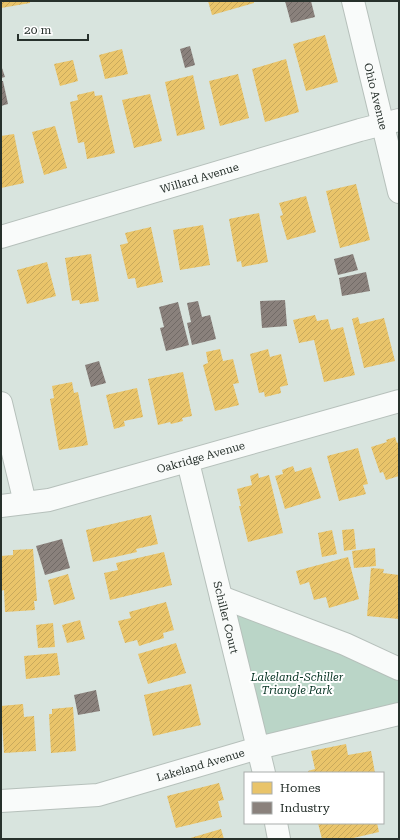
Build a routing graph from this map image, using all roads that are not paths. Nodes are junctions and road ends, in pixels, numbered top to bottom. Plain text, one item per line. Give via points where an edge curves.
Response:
1 (353, 1) edge
2 (391, 122) edge
3 (399, 192) edge
4 (1, 237) edge
5 (399, 401) edge
6 (1, 403) edge
7 (188, 462) junction
8 (25, 503) junction
9 (1, 506) edge
10 (221, 597) junction
11 (399, 670) edge
12 (399, 714) edge
13 (258, 748) junction
14 (264, 772) edge
15 (1, 801) edge
16 (276, 824) edge
17 (279, 839) edge

1 - 2 street, Ohio Avenue
2 - 3 street, Ohio Avenue
2 - 4 street, Willard Avenue
5 - 7 street, Oakridge Avenue
6 - 8 street
7 - 8 street, Oakridge Avenue via 49,500
7 - 10 street, Schiller Court
8 - 9 street, Oakridge Avenue
10 - 11 street via 345,644
10 - 13 street, Schiller Court
12 - 13 street, Lakeland Avenue
13 - 14 street, Schiller Court
13 - 15 street, Lakeland Avenue via 98,795
16 - 17 street

